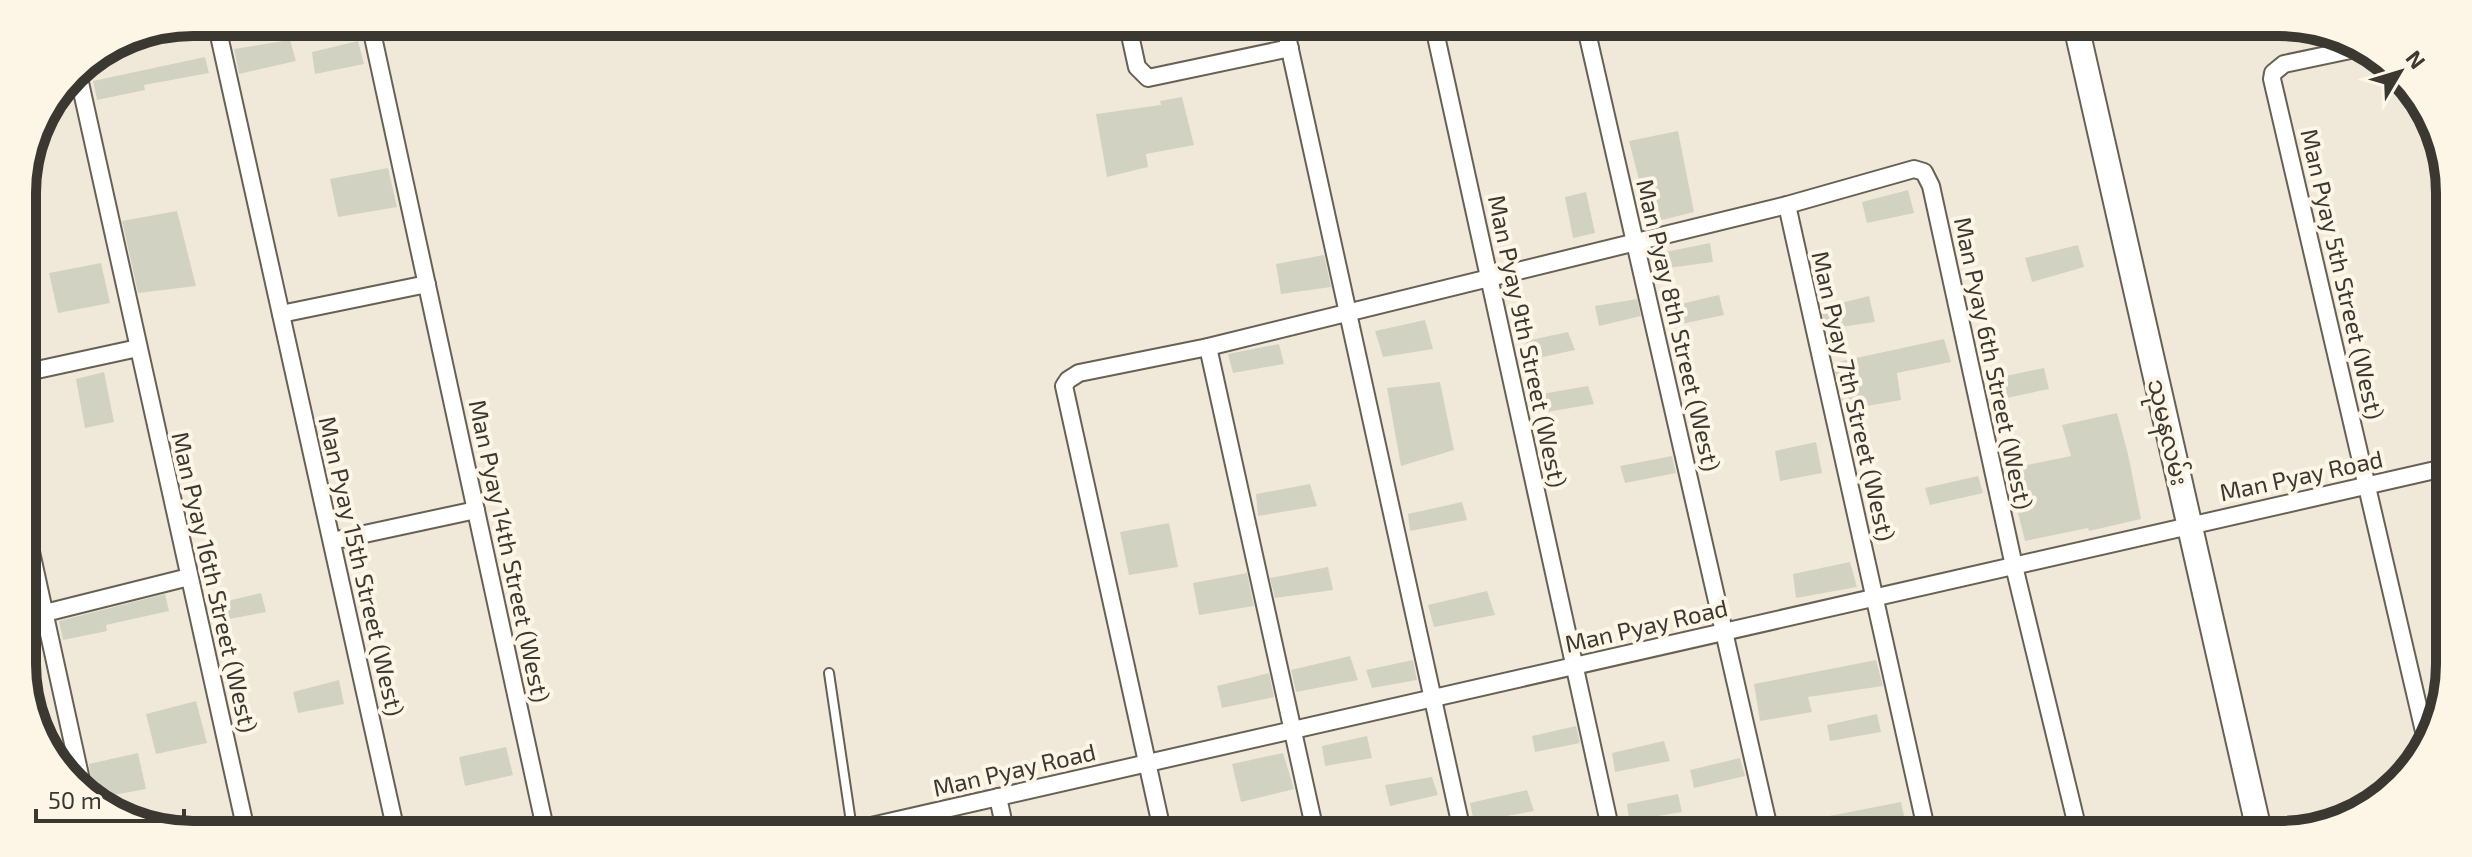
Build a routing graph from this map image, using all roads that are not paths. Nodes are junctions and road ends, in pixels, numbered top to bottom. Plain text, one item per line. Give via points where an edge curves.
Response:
1 (219, 36) edge
2 (373, 36) edge
3 (1130, 36) edge
4 (1287, 36) edge
5 (1436, 36) edge
6 (1588, 36) edge
7 (2078, 36) edge
8 (1290, 48) junction
9 (2345, 51) edge
10 (80, 84) edge
11 (1787, 205) junction
12 (1636, 242) junction
13 (1489, 278) junction
14 (427, 284) junction
15 (1348, 313) junction
16 (281, 314) junction
17 (1208, 347) junction
18 (138, 348) junction
19 (36, 370) edge
20 (2436, 470) edge
21 (2368, 485) junction
22 (476, 510) junction
23 (2190, 525) junction
24 (332, 541) junction
25 (2014, 566) junction
26 (36, 573) edge
27 (189, 577) junction
28 (1875, 598) junction
29 (45, 613) junction
30 (1724, 632) junction
31 (1576, 666) junction
32 (829, 673) dead end
33 (1433, 698) junction
34 (2423, 726) edge
35 (1293, 730) junction
36 (1148, 763) junction
37 (79, 772) edge
38 (998, 797) junction
39 (244, 821) edge
40 (394, 821) edge
41 (543, 821) edge
42 (851, 821) edge
43 (893, 821) edge
44 (1003, 821) edge
45 (1160, 821) edge
46 (1313, 821) edge
47 (1460, 821) edge
48 (1609, 821) edge
49 (1767, 821) edge
50 (1924, 821) edge
51 (2076, 821) edge
52 (2257, 821) edge

1 - 16 street, Man Pyay 15th Street (West)
2 - 14 street, Man Pyay 14th Street (West)
3 - 8 street via 1137,67 1148,78
4 - 8 street
5 - 13 street, Man Pyay 9th Street (West)
6 - 12 street, Man Pyay 8th Street (West)
7 - 23 street, သုမနလမ်း
8 - 15 street
9 - 21 street, Man Pyay 5th Street (West) via 2284,64 2273,73
10 - 18 street, Man Pyay 16th Street (West)
11 - 12 street
11 - 25 street, Man Pyay 6th Street (West) via 1914,169 1924,172
11 - 28 street, Man Pyay 7th Street (West)
12 - 13 street
12 - 30 street, Man Pyay 8th Street (West)
13 - 15 street
13 - 31 street, Man Pyay 9th Street (West)
14 - 16 street
14 - 22 street, Man Pyay 14th Street (West)
15 - 17 street
15 - 33 street
16 - 24 street, Man Pyay 15th Street (West)
17 - 35 street
17 - 36 street via 1079,373 1064,386
18 - 19 street
18 - 27 street, Man Pyay 16th Street (West)
20 - 21 street, Man Pyay Road
21 - 23 street, Man Pyay Road
21 - 34 street, Man Pyay 5th Street (West)
22 - 24 street
22 - 41 street, Man Pyay 14th Street (West)
23 - 25 street, Man Pyay Road
23 - 52 street, သုမနလမ်း
24 - 40 street, Man Pyay 15th Street (West)
25 - 28 street, Man Pyay Road
25 - 51 street, Man Pyay 6th Street (West)
26 - 29 street
27 - 29 street
27 - 39 street, Man Pyay 16th Street (West)
28 - 30 street, Man Pyay Road
28 - 50 street, Man Pyay 7th Street (West)
29 - 37 street
30 - 31 street, Man Pyay Road
30 - 49 street, Man Pyay 8th Street (West)
31 - 33 street, Man Pyay Road
31 - 48 street, Man Pyay 9th Street (West)
32 - 42 lane
33 - 35 street, Man Pyay Road
33 - 47 street
35 - 36 street, Man Pyay Road
35 - 46 street
36 - 38 street, Man Pyay Road
36 - 45 street
38 - 43 street, Man Pyay Road
38 - 44 street

